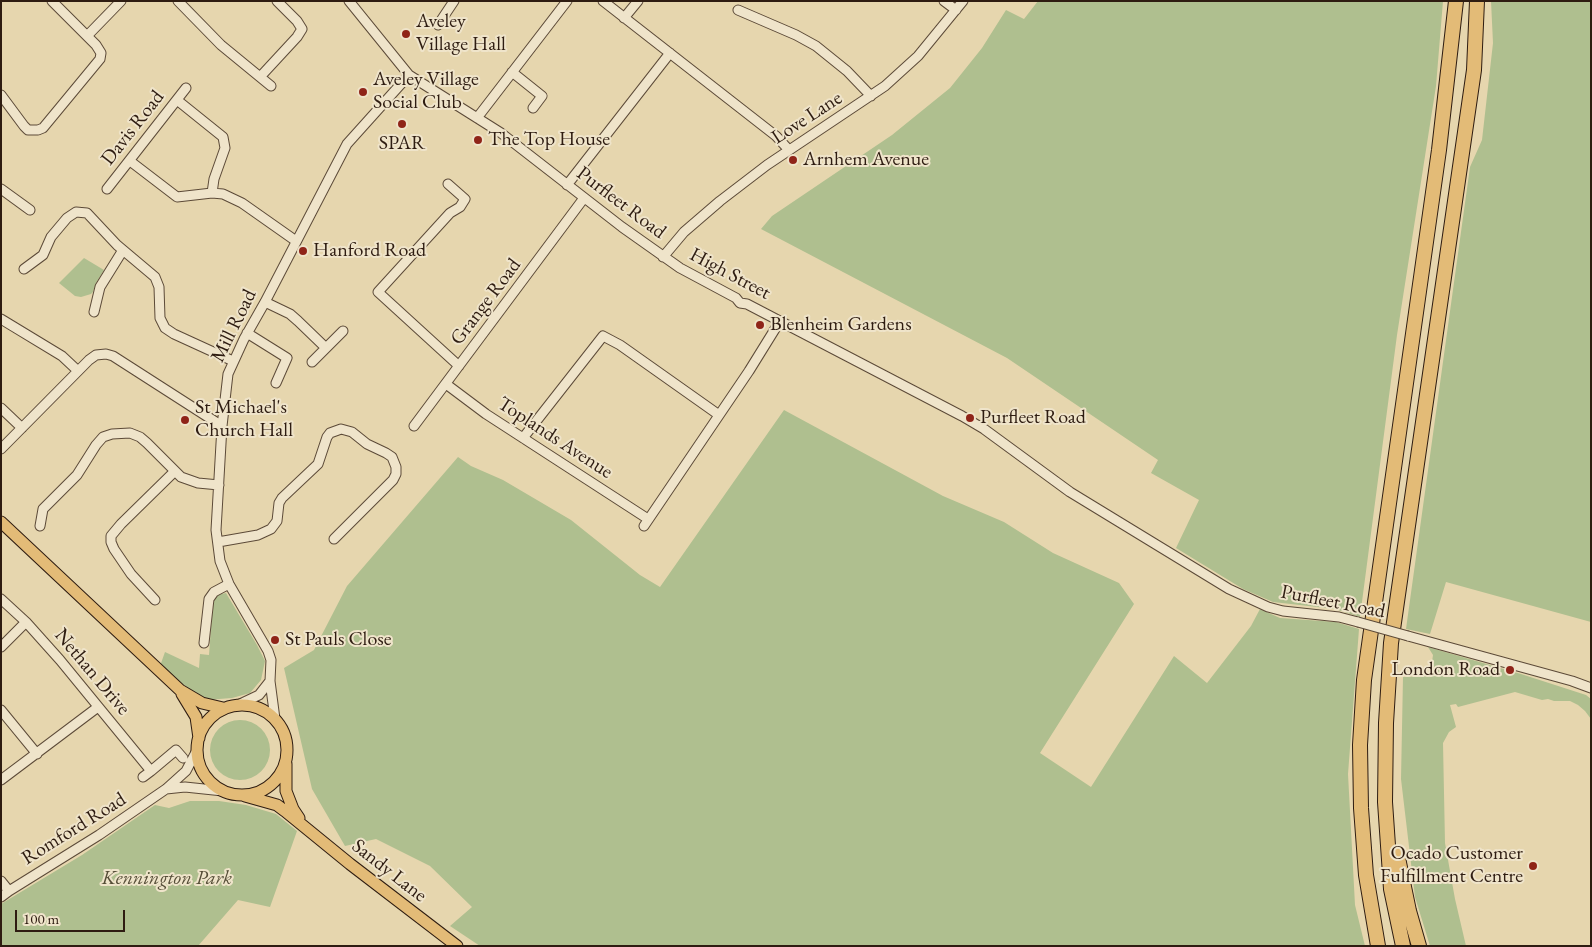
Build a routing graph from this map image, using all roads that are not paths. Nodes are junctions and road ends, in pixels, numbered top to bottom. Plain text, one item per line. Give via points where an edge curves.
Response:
1 (52, 1) edge
2 (121, 1) edge
3 (178, 1) edge
4 (277, 1) edge
5 (349, 1) edge
6 (454, 1) edge
7 (567, 1) edge
8 (602, 1) edge
9 (638, 1) edge
10 (944, 1) edge
11 (963, 1) edge
12 (1456, 1) edge
13 (1477, 1) edge
14 (738, 10) dead end
15 (956, 10) junction
16 (624, 18) junction
17 (438, 25) dead end
18 (87, 36) junction
19 (670, 53) junction
20 (512, 72) junction
21 (409, 74) junction
22 (260, 77) junction
23 (271, 86) dead end
24 (186, 88) dead end
25 (1, 95) edge
26 (871, 96) junction
27 (177, 100) junction
28 (533, 108) dead end
29 (477, 118) junction
30 (789, 150) junction
31 (130, 161) junction
32 (448, 184) dead end
33 (567, 184) junction
34 (1, 189) edge
35 (107, 189) dead end
36 (212, 193) junction
37 (584, 198) junction
38 (30, 210) dead end
39 (296, 241) junction
40 (124, 250) junction
41 (663, 257) junction
42 (24, 269) dead end
43 (265, 302) junction
44 (94, 312) dead end
45 (1, 318) edge
46 (780, 321) junction
47 (343, 331) dead end
48 (247, 333) junction
49 (326, 348) junction
50 (233, 361) junction
51 (312, 362) dead end
52 (459, 366) junction
53 (78, 371) junction
54 (276, 383) dead end
55 (446, 384) junction
56 (1, 408) edge
57 (719, 415) junction
58 (222, 426) junction
59 (414, 426) dead end
60 (22, 428) junction
61 (523, 438) junction
62 (1, 449) edge
63 (174, 472) junction
64 (219, 485) junction
65 (1, 522) edge
66 (40, 526) dead end
67 (334, 539) dead end
68 (218, 542) junction
69 (229, 584) junction
70 (1, 599) edge
71 (155, 600) dead end
72 (26, 622) junction
73 (204, 643) dead end
74 (1, 646) edge
75 (270, 681) junction
76 (1591, 688) edge
77 (180, 690) junction
78 (240, 704) junction
79 (98, 706) junction
80 (224, 708) junction
81 (1, 710) edge
82 (275, 719) junction
83 (199, 740) junction
84 (196, 752) junction
85 (37, 754) junction
86 (183, 758) dead end
87 (286, 764) junction
88 (1, 780) edge
89 (166, 789) junction
90 (223, 791) junction
91 (243, 795) junction
92 (1385, 802) junction
93 (301, 822) junction
94 (1, 881) edge
95 (5, 894) edge
96 (457, 946) edge
97 (1378, 946) edge
98 (1403, 946) edge
99 (1419, 946) edge

1 - 18 street
2 - 18 street
3 - 22 street via 221,45
4 - 22 street via 302,29
5 - 21 street
6 - 17 street
7 - 20 street
8 - 16 street
9 - 16 street
10 - 15 street
11 - 15 street, Love Lane
12 - 97 highway via 1439,150 1364,680 1361,808 1366,876
13 - 92 highway via 1474,70 1391,643
14 - 26 street via 816,46
15 - 26 street, Love Lane via 915,59
16 - 19 street
18 - 25 street via 99,49 100,59 42,128 33,131 24,126
19 - 30 street via 776,136
19 - 33 street
20 - 28 street via 542,96
20 - 29 street
21 - 29 street, Purfleet Road
21 - 39 street, Mill Road via 347,144
22 - 23 street
24 - 27 street, Davis Road
26 - 30 street, Love Lane
27 - 31 street, Davis Road
27 - 36 street via 224,137 225,148
29 - 33 street, Purfleet Road
30 - 41 street, Love Lane via 700,216
31 - 35 street, Davis Road
31 - 36 street via 177,197
32 - 52 street via 465,199 460,207 443,220 378,292
33 - 37 street, Purfleet Road
34 - 38 street
36 - 39 street via 233,198
37 - 41 street, Purfleet Road
37 - 52 street, Grange Road
39 - 43 street, Mill Road
40 - 42 street via 92,217 76,212 51,237 42,255
40 - 44 street via 100,287
40 - 50 street via 155,277 159,287 160,318 165,328
41 - 46 street, High Street via 740,303
43 - 48 street, Mill Road
43 - 49 street via 298,320
45 - 53 street via 62,356
46 - 57 street
46 - 76 street, Purfleet Road, bridge via 962,416 1070,492 1229,589 1268,607 1339,617
47 - 49 street
48 - 50 street, Mill Road
48 - 54 street via 287,358
49 - 51 street
50 - 58 street, Mill Road via 228,374
52 - 55 street, Grange Road
53 - 58 street via 96,355 113,356
53 - 60 street
55 - 59 street, Grange Road
55 - 61 street, Toplands Avenue
56 - 60 street
57 - 61 street via 603,336
57 - 61 street, Toplands Avenue via 646,523
58 - 64 street, Mill Road
60 - 62 street
63 - 64 street via 189,481
63 - 66 street via 140,437 130,433 104,437 77,474 43,509
63 - 71 street via 111,536 114,549 131,574
64 - 68 street, Mill Road
65 - 77 main road
67 - 68 street via 396,474 392,457 341,428 327,437 318,464 282,498 277,521 271,529 258,536
68 - 69 street, Mill Road via 220,560
69 - 73 street via 214,592 209,599
69 - 75 street, Mill Road via 268,651
70 - 72 street, Nethan Drive
72 - 74 street
72 - 79 street, Nethan Drive
75 - 78 street via 258,695
75 - 82 street, Mill Road
77 - 80 main road via 202,703
77 - 83 main road via 196,717
78 - 80 main road
78 - 82 main road via 256,707
79 - 85 street
79 - 86 street, Nethan Drive via 147,774 176,750
80 - 83 main road via 207,722
81 - 85 street
82 - 87 main road via 286,742
83 - 84 main road
84 - 89 street, Romford Road via 186,771
84 - 90 main road via 203,772
85 - 88 street
87 - 91 main road via 269,785
87 - 93 main road, Sandy Lane via 286,791
89 - 90 street via 185,787
89 - 95 street, Romford Road
90 - 91 main road
91 - 93 main road, Sandy Lane via 277,805
92 - 98 highway via 1391,890
92 - 99 highway via 1394,819 1399,868
93 - 96 main road, Sandy Lane
94 - 95 street

